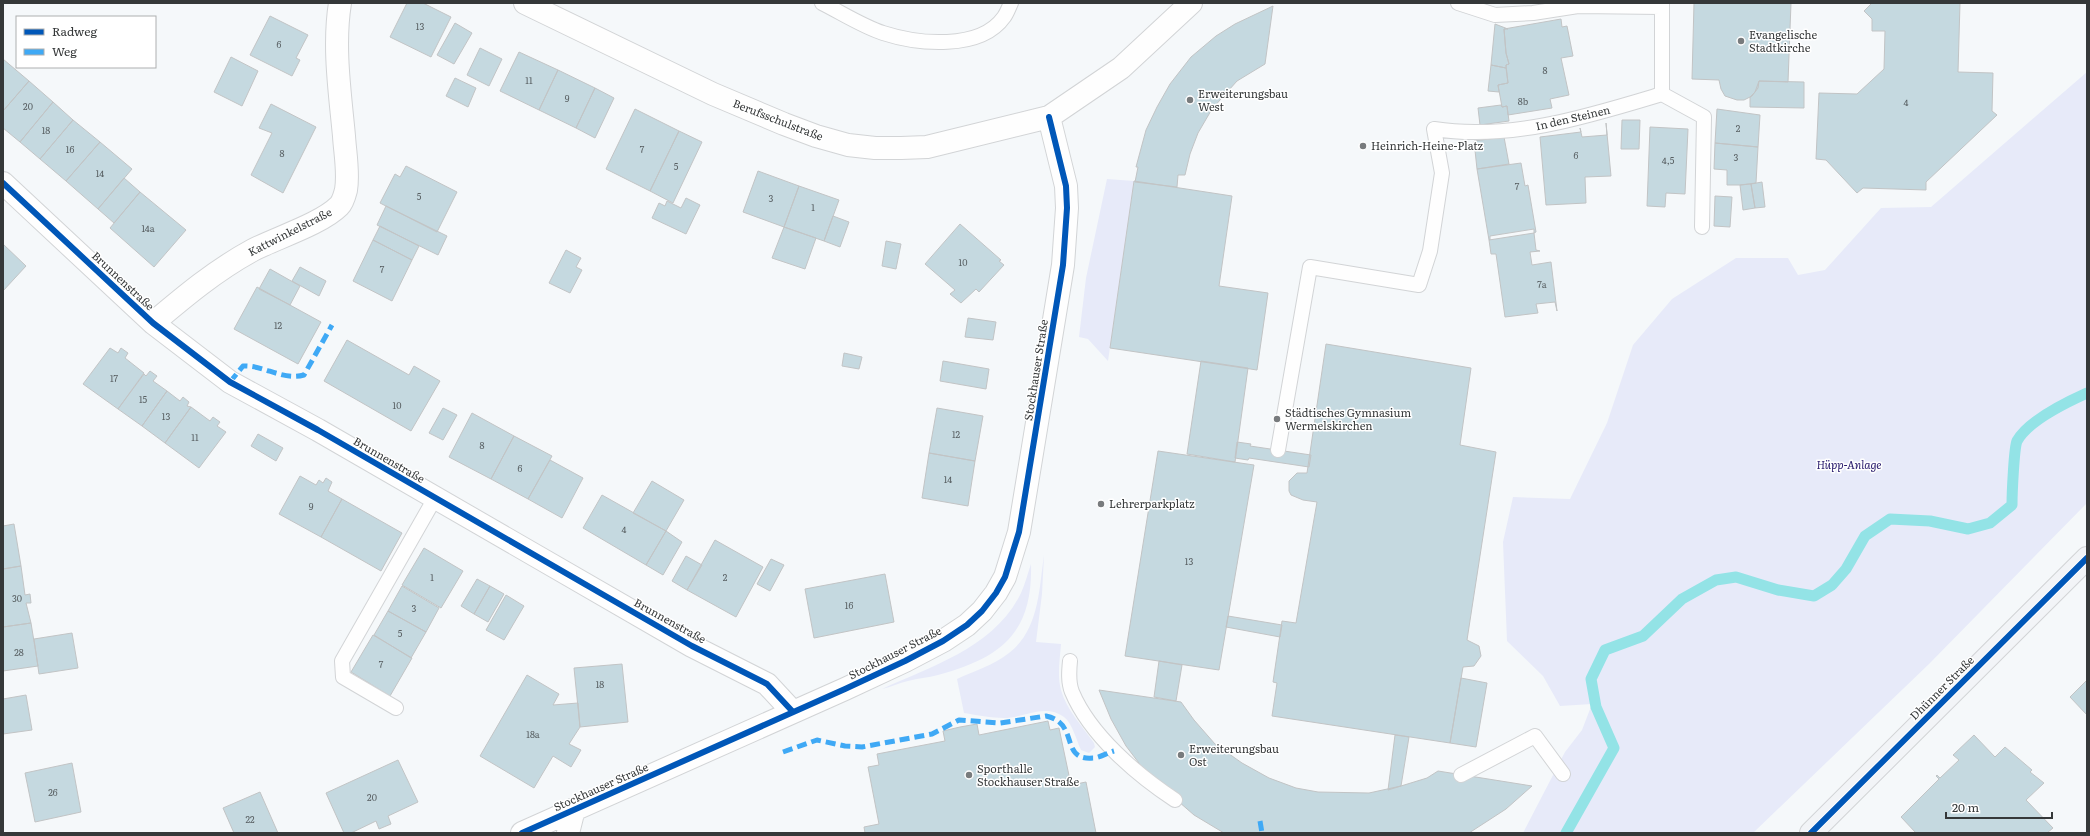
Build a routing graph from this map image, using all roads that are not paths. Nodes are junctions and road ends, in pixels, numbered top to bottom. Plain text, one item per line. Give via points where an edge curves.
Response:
1 (340, 3) edge
2 (525, 3) edge
3 (822, 3) edge
4 (1011, 3) edge
5 (1191, 3) edge
6 (1458, 3) edge
7 (1662, 5) edge
8 (1662, 94) junction
9 (1049, 117) junction
10 (3, 183) edge
11 (1702, 227) dead end
12 (153, 323) junction
13 (1278, 450) dead end
14 (435, 498) junction
15 (2087, 558) edge
16 (1070, 661) dead end
17 (396, 708) dead end
18 (793, 712) junction
19 (1563, 774) dead end
20 (1461, 775) dead end
21 (1174, 800) dead end
22 (574, 810) junction
23 (522, 833) edge
24 (568, 833) edge
25 (1811, 833) edge

1 - 12 street, Kattwinkelstraße via 337,20 347,169 346,190 340,206 326,216 226,265
2 - 9 street, Berufsschulstraße via 763,116 848,145 875,148 927,147
3 - 4 lane via 883,33 926,43 952,42 989,30 1003,18
5 - 9 street via 1121,68
6 - 7 lane via 1495,15 1533,13 1578,6
7 - 8 lane
8 - 11 lane via 1704,118
8 - 13 lane, In den Steinen via 1544,126 1458,133 1434,129 1442,172 1430,251 1419,285 1310,267
9 - 18 street, Stockhauser Straße via 1066,186 1063,265 1020,532 1005,578 982,611 943,641
10 - 12 street, Brunnenstraße
12 - 14 street, Brunnenstraße via 230,382
14 - 17 lane via 342,661 343,677
14 - 18 street, Brunnenstraße via 692,646 767,684
15 - 25 main road, Dhünner Straße
16 - 21 lane via 1069,677 1072,691 1101,737 1150,784
18 - 22 street, Stockhauser Straße
19 - 20 lane via 1535,736
22 - 23 street, Stockhauser Straße
22 - 24 street

